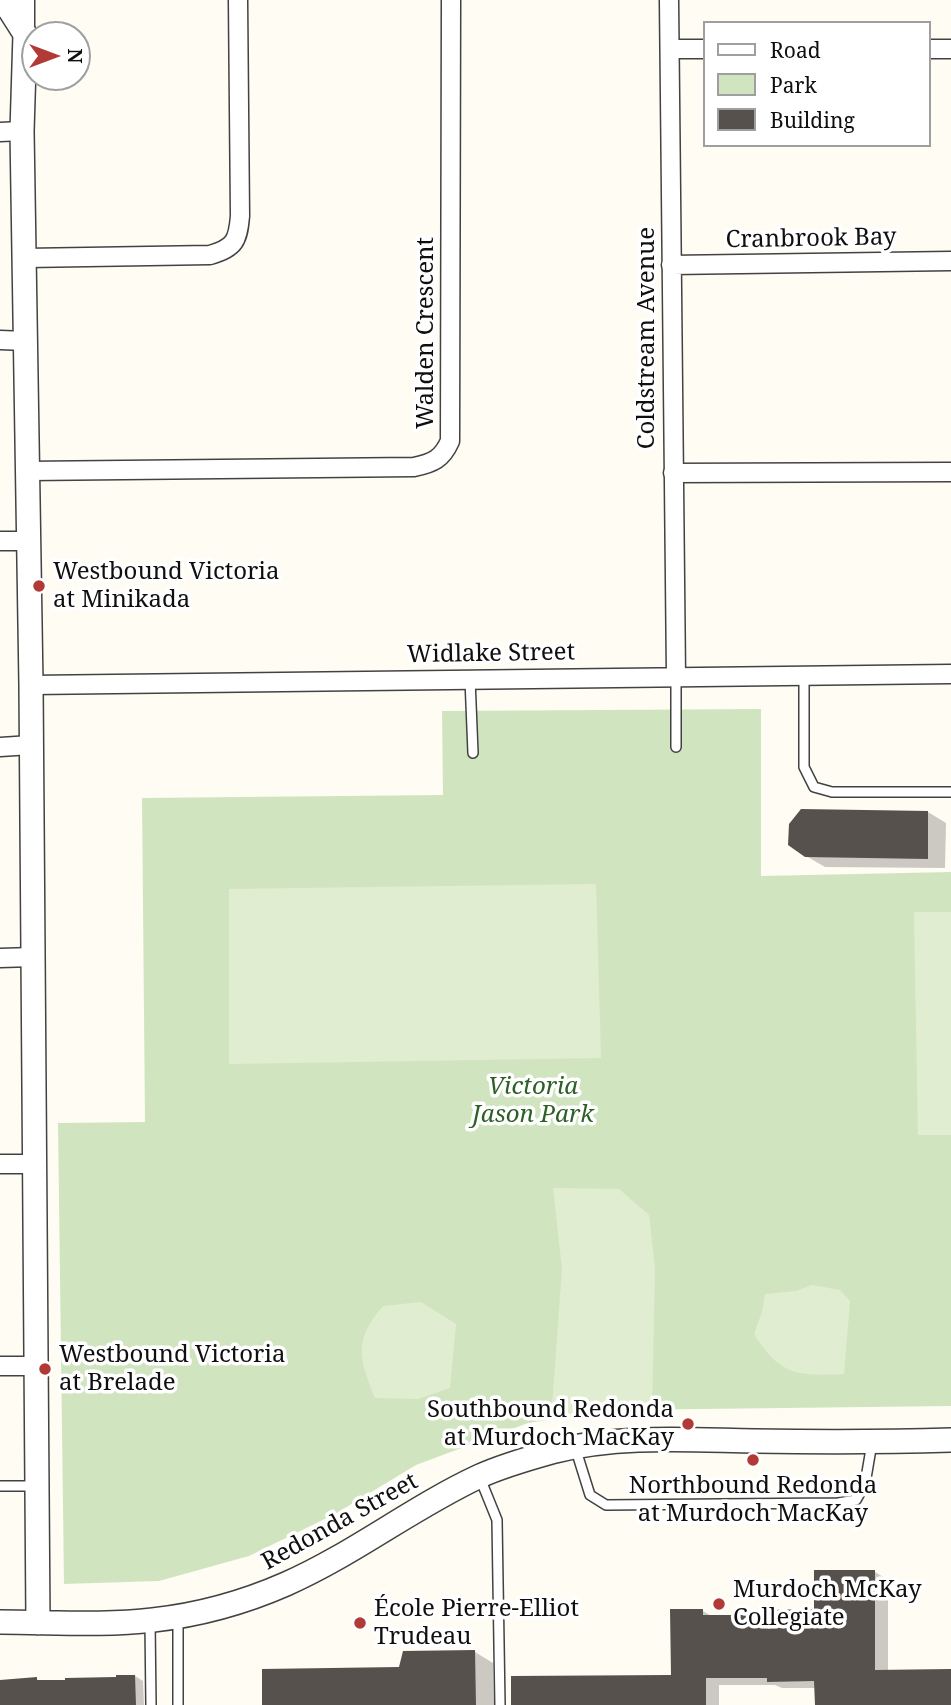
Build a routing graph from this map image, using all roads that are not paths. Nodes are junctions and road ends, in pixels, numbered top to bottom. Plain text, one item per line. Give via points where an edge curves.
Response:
1 (24, 0) edge
2 (238, 0) edge
3 (451, 0) edge
4 (669, 0) edge
5 (0, 1) edge
6 (24, 21) edge
7 (21, 29) edge
8 (670, 49) junction
9 (702, 49) edge
10 (930, 49) edge
11 (951, 49) edge
12 (21, 56) edge
13 (11, 131) edge
14 (26, 258) junction
15 (951, 261) edge
16 (671, 265) junction
17 (0, 340) edge
18 (25, 341) junction
19 (27, 471) junction
20 (951, 472) edge
21 (673, 473) junction
22 (0, 541) edge
23 (28, 541) junction
24 (951, 674) edge
25 (804, 675) junction
26 (676, 676) junction
27 (470, 679) junction
28 (31, 685) junction
29 (31, 745) junction
30 (0, 747) edge
31 (676, 747) dead end
32 (472, 753) dead end
33 (951, 792) edge
34 (33, 957) junction
35 (0, 958) edge
36 (0, 1164) edge
37 (34, 1164) junction
38 (0, 1366) edge
39 (36, 1366) junction
40 (951, 1440) edge
41 (872, 1443) junction
42 (575, 1447) junction
43 (479, 1476) junction
44 (0, 1486) edge
45 (36, 1486) junction
46 (178, 1617) junction
47 (150, 1620) junction
48 (0, 1622) edge
49 (37, 1623) junction
50 (151, 1705) edge
51 (178, 1705) edge
52 (500, 1705) edge

1 - 6 street
2 - 14 street via 238,237 225,251 210,255
3 - 19 street, Walden Crescent via 450,441 443,455 414,467
4 - 8 street, Coldstream Avenue
5 - 7 street
8 - 9 street
8 - 16 street, Coldstream Avenue
10 - 11 street
12 - 13 street
13 - 14 street
14 - 18 street
15 - 16 street, Cranbrook Bay
16 - 21 street, Coldstream Avenue
17 - 18 street
18 - 19 street
19 - 23 street
20 - 21 street
21 - 26 street, Coldstream Avenue
22 - 23 street
23 - 28 street
24 - 25 street, Widlake Street
25 - 26 street, Widlake Street
25 - 33 lane via 804,767 814,787 832,792
26 - 27 street, Widlake Street
26 - 31 lane
27 - 28 street, Widlake Street
27 - 32 lane
28 - 29 street
29 - 30 street
29 - 34 street
34 - 35 street
34 - 37 street
36 - 37 street
37 - 39 street
38 - 39 street
39 - 45 street
40 - 41 street, Redonda Street
41 - 42 street, Redonda Street via 657,1439
41 - 42 lane via 865,1484 856,1500 838,1503 606,1505 590,1495
42 - 43 street, Redonda Street
43 - 46 street, Redonda Street via 306,1575 240,1602
43 - 52 lane via 497,1520
44 - 45 lane
45 - 49 street
46 - 47 street, Redonda Street
46 - 51 lane
47 - 49 street, Redonda Street
47 - 50 lane
48 - 49 street, Redonda Street

